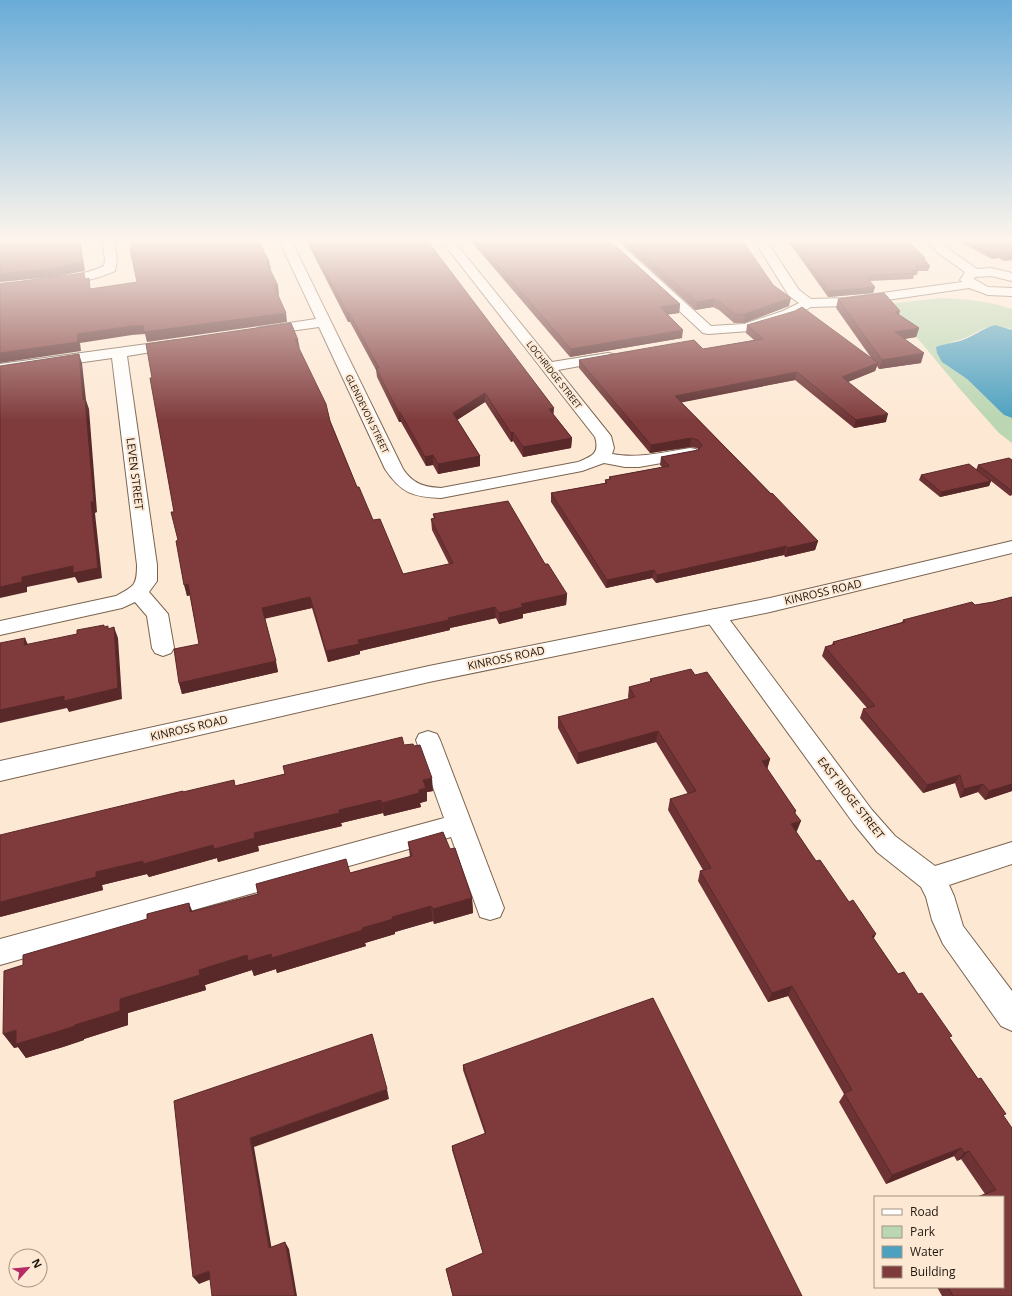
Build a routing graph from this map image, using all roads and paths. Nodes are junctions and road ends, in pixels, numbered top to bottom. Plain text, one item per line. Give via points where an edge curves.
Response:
1 (313, 300) edge
2 (495, 300) edge
3 (669, 300) edge
4 (804, 300) edge
5 (854, 300) edge
6 (808, 303) junction
7 (323, 322) junction
8 (249, 333) edge
9 (188, 342) edge
10 (119, 352) junction
11 (621, 354) edge
12 (547, 367) junction
13 (0, 369) edge
14 (690, 453) edge
15 (601, 457) junction
16 (1012, 547) edge
17 (138, 592) junction
18 (715, 616) junction
19 (0, 628) edge
20 (163, 648) dead end
21 (428, 740) dead end
22 (0, 771) edge
23 (460, 824) junction
24 (1012, 853) edge
25 (931, 879) junction
26 (490, 908) dead end
27 (0, 952) edge
28 (1012, 1016) edge

1 - 7 street, GLENDEVON STREET
2 - 12 street, LOCHRIDGE STREET
3 - 6 street via 704,335 745,328 788,314
4 - 6 street
5 - 6 street
7 - 8 street
7 - 15 street, GLENDEVON STREET via 394,469 401,480 413,490 441,493 582,466
9 - 10 street
10 - 13 street
10 - 17 street, LEVEN STREET via 147,565 147,581
11 - 12 street
12 - 15 street, LOCHRIDGE STREET via 603,436 606,444
14 - 15 street via 638,462
16 - 18 street, KINROSS ROAD
17 - 19 street via 122,601 103,606
17 - 20 street via 157,614
18 - 22 street, KINROSS ROAD via 429,674
18 - 25 street, EAST RIDGE STREET via 863,817 886,844
21 - 23 street
23 - 26 street
23 - 27 street
24 - 25 street
25 - 28 street, EAST RIDGE STREET via 940,896 953,935

